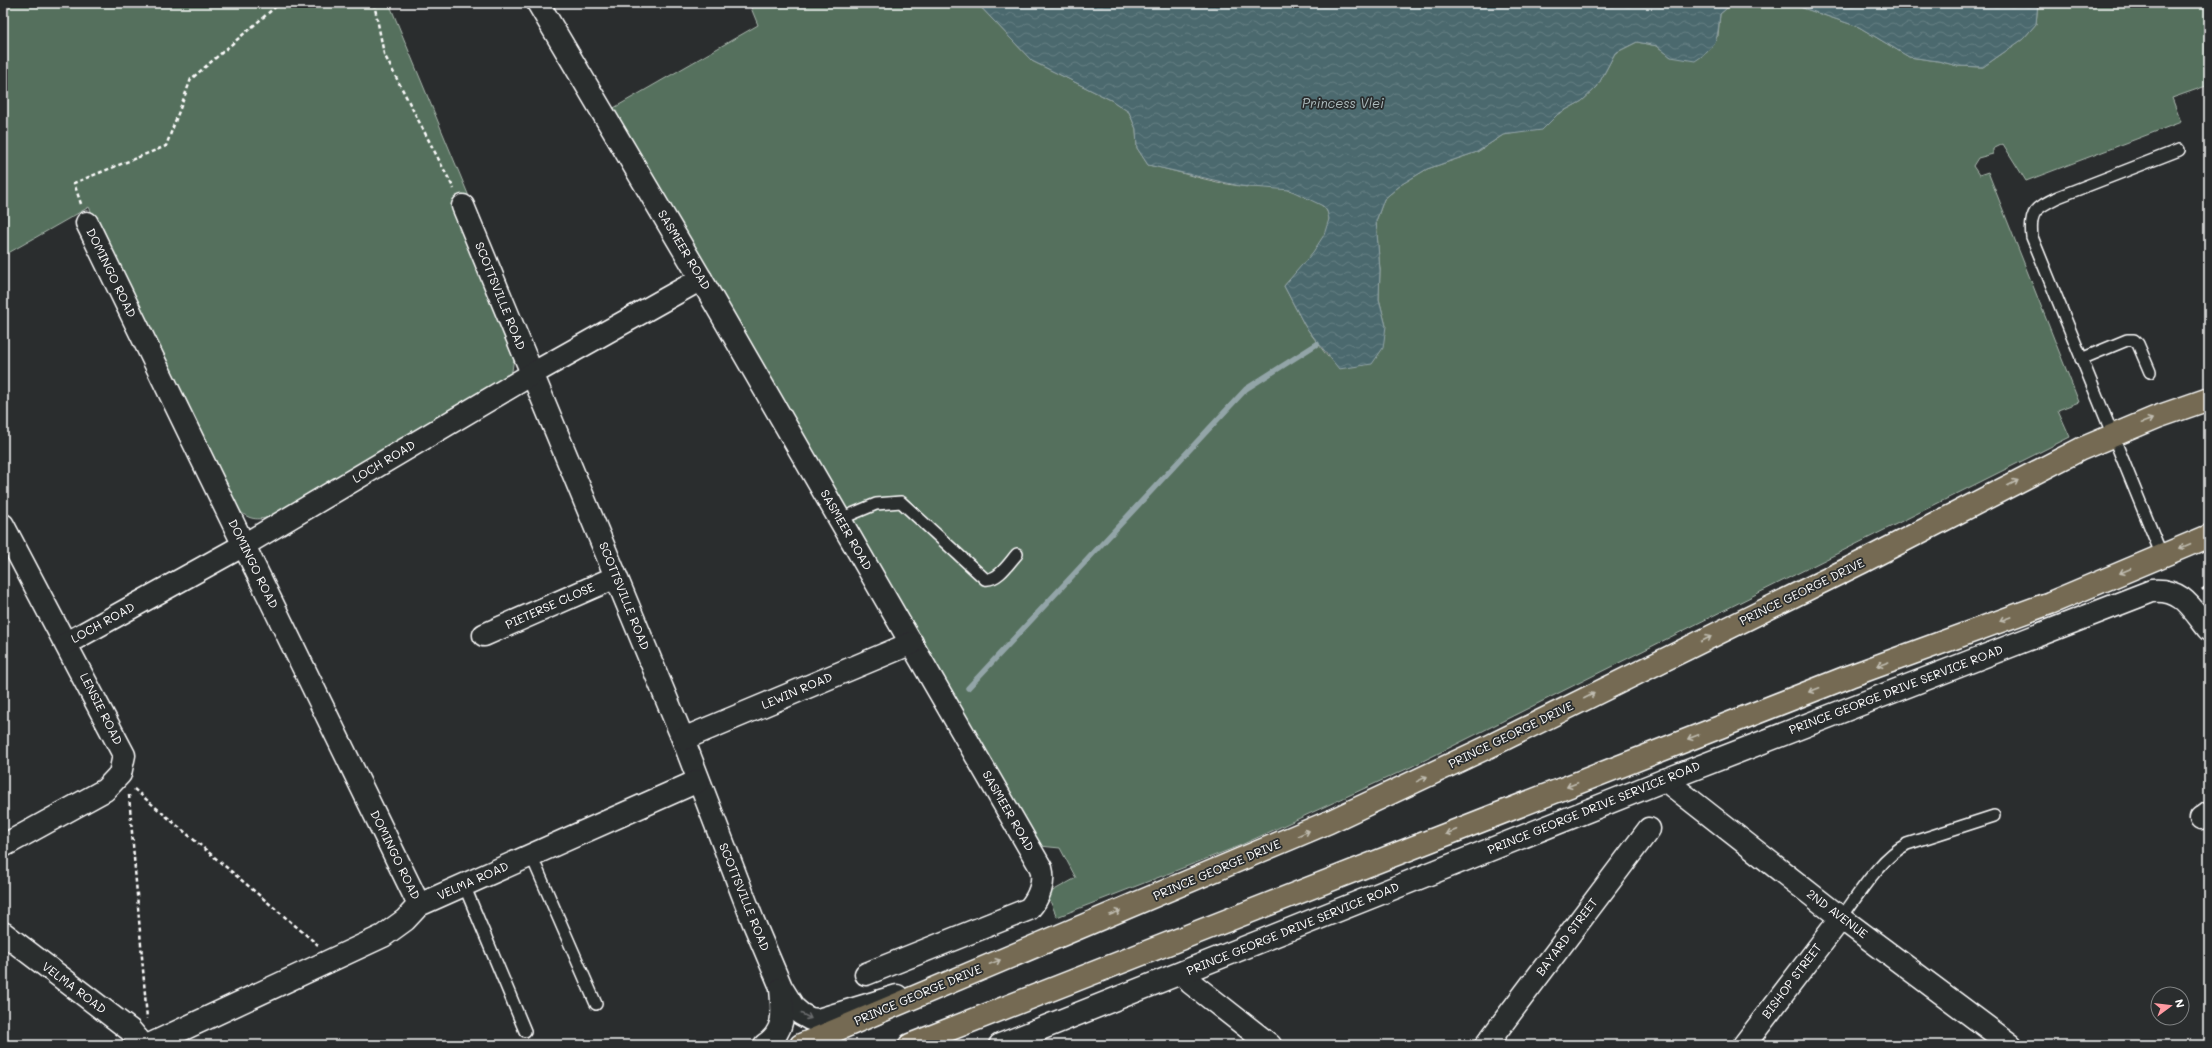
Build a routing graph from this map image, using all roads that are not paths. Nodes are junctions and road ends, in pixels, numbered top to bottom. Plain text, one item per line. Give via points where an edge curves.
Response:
1 (538, 3) edge
2 (2179, 150) dead end
3 (463, 206) road end
4 (87, 223) road end
5 (701, 279) junction
6 (2081, 360) junction
7 (2150, 372) dead end
8 (532, 374) junction
9 (2209, 399) edge
10 (2111, 435) junction
11 (840, 519) junction
12 (3, 525) edge
13 (2209, 536) edge
14 (244, 545) junction
15 (1017, 554) dead end
16 (2162, 556) junction
17 (616, 577) junction
18 (2209, 630) edge
19 (484, 635) dead end
20 (67, 643) junction
21 (912, 643) junction
22 (683, 739) junction
23 (1666, 780) junction
24 (698, 781) junction
25 (1994, 816) dead end
26 (1649, 829) dead end
27 (3, 846) edge
28 (531, 855) junction
29 (464, 885) junction
30 (419, 904) junction
31 (1841, 918) junction
32 (3, 933) edge
33 (1184, 972) junction
34 (866, 974) dead end
35 (959, 977) junction
36 (780, 987) junction
37 (596, 1004) dead end
38 (525, 1031) dead end
39 (147, 1039) edge
40 (2004, 1043) edge
41 (765, 1045) edge
42 (801, 1045) edge
43 (910, 1045) edge
44 (1000, 1045) edge
45 (1270, 1045) edge
46 (1486, 1045) edge
47 (1744, 1045) edge

1 - 5 street, SASMEER ROAD
2 - 6 lane via 2058,197 2039,206 2033,213 2030,222 2032,237
3 - 8 street, SCOTTSVILLE ROAD
4 - 14 street, DOMINGO ROAD
5 - 8 street, LOCH ROAD
5 - 11 street, SASMEER ROAD
6 - 7 lane via 2127,340 2134,340
6 - 10 lane
8 - 14 street, LOCH ROAD
8 - 17 street, SCOTTSVILLE ROAD
10 -> 9 main road, PRINCE GEORGE DRIVE
10 - 16 lane
35 -> 10 main road, PRINCE GEORGE DRIVE via 1271,848 1409,785 1856,565
11 - 15 lane via 876,504 901,502 985,579 999,575
11 - 21 street, SASMEER ROAD
12 - 20 street, LENSIE ROAD
13 -> 16 main road
14 - 20 street, LOCH ROAD
14 - 30 street, DOMINGO ROAD
16 -> 43 main road via 2050,603 1850,676
17 - 19 street, PIETERSE CLOSE
17 - 22 street, SCOTTSVILLE ROAD
18 - 23 street, PRINCE GEORGE DRIVE SERVICE ROAD via 2194,598 2163,590 2152,591
20 - 27 street, LENSIE ROAD via 124,755 120,774 105,790
21 - 22 street, LEWIN ROAD
21 - 34 street, SASMEER ROAD via 1041,868 1043,883 1034,904 1022,914
22 - 24 street, SCOTTSVILLE ROAD
23 - 31 street, 2ND AVENUE
23 - 33 street, PRINCE GEORGE DRIVE SERVICE ROAD
24 - 28 street, VELMA ROAD
24 - 36 street, SCOTTSVILLE ROAD
25 - 31 lane via 1907,844 1896,850
26 - 46 street, BAYARD STREET
28 - 29 street, VELMA ROAD
28 - 37 lane
29 - 30 street, VELMA ROAD
29 - 38 lane
30 - 39 street, VELMA ROAD via 395,929 334,959
31 - 40 street, 2ND AVENUE
31 - 47 street, BISHOP STREET
32 - 39 street, VELMA ROAD via 130,1030
33 - 44 street, PRINCE GEORGE DRIVE SERVICE ROAD
33 - 45 street via 1191,983
36 -> 35 street, SCOTTSVILLE ROAD via 801,1014 818,1020
35 - 42 main road, PRINCE GEORGE DRIVE
36 - 41 street, SCOTTSVILLE ROAD via 782,1025 778,1033

